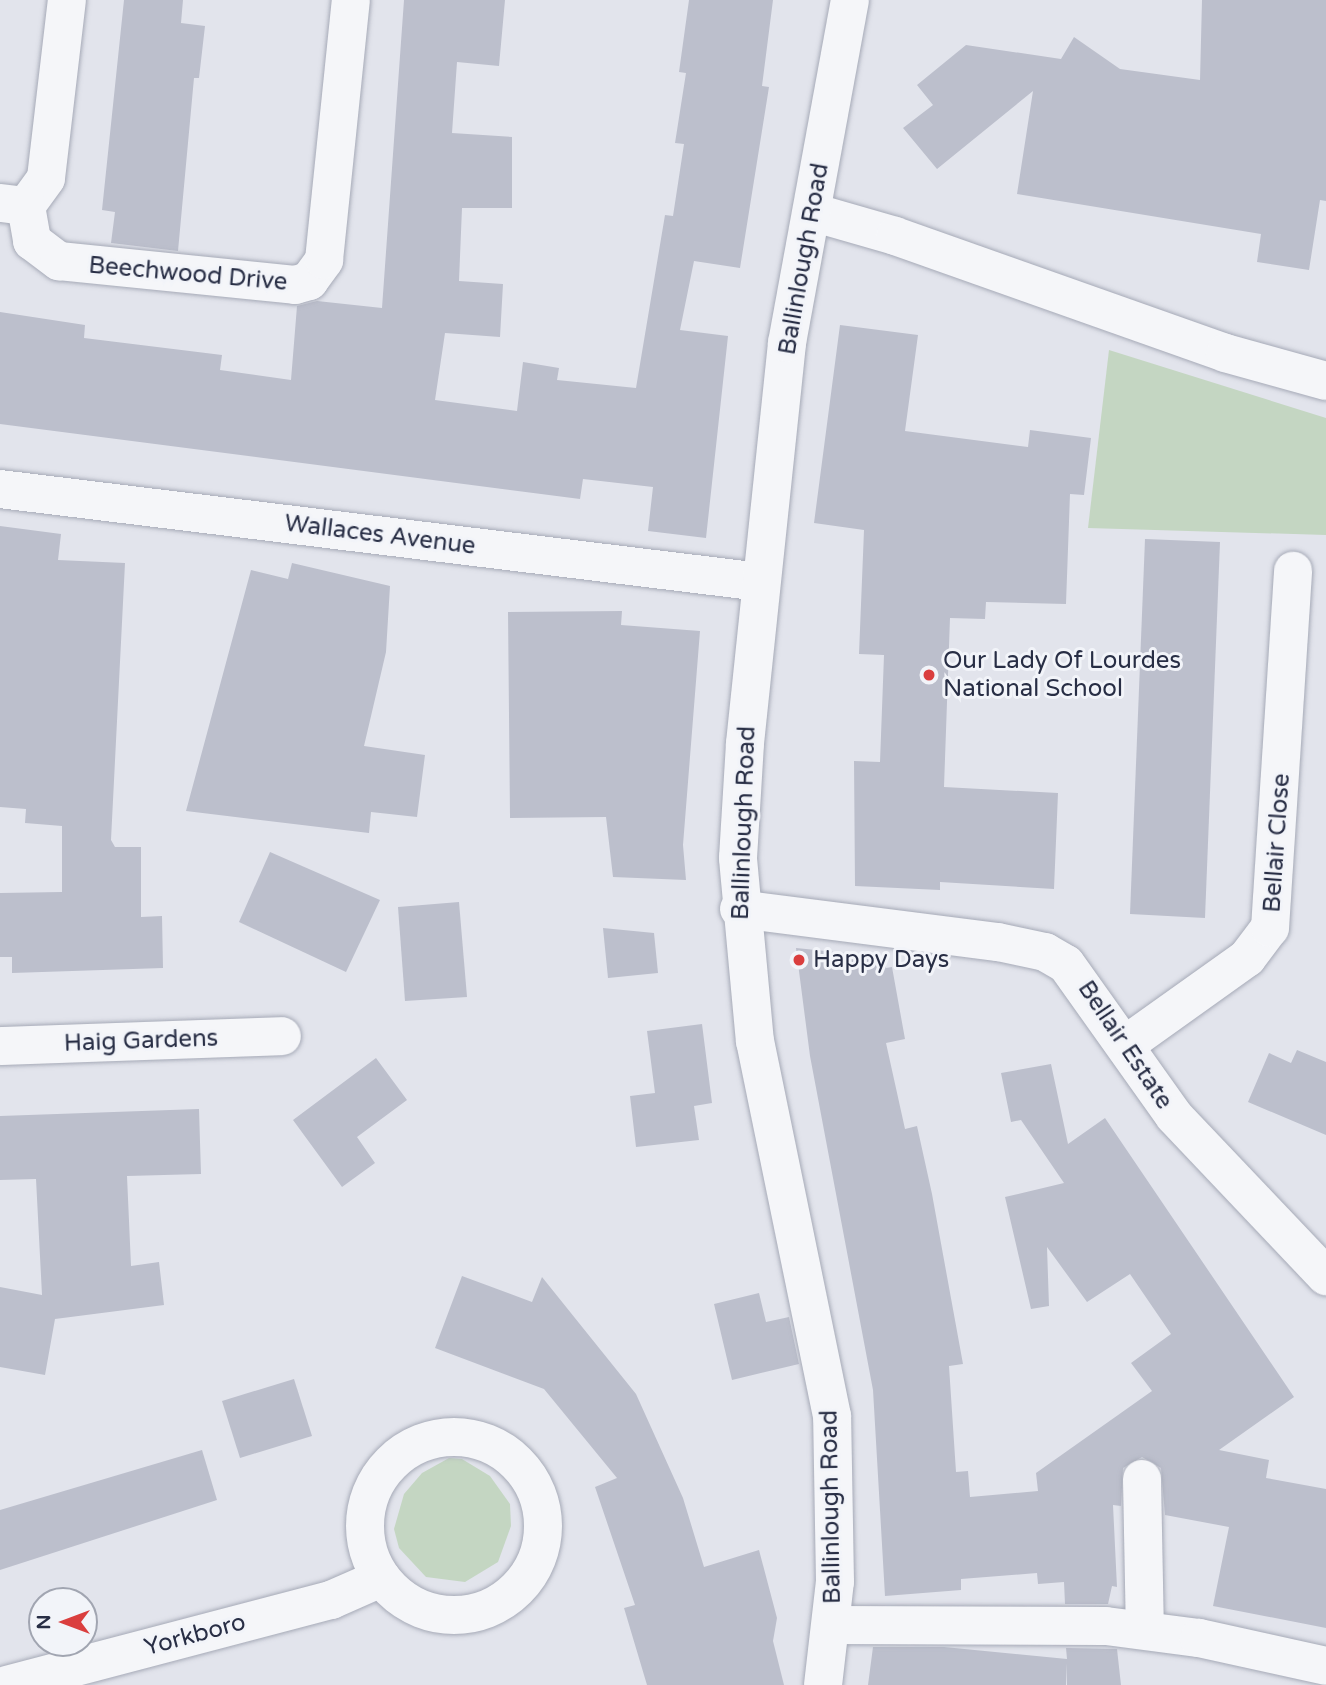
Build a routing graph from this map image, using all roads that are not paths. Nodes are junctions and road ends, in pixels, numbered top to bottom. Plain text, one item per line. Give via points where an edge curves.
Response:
1 (67, 0) edge
2 (351, 0) edge
3 (850, 0) edge
4 (13, 205) edge
5 (812, 212) junction
6 (1326, 381) edge
7 (0, 489) edge
8 (1293, 571) dead end
9 (761, 582) junction
10 (740, 909) junction
11 (282, 1036) dead end
12 (1125, 1045) junction
13 (0, 1046) edge
14 (1326, 1276) edge
15 (1142, 1479) dead end
16 (381, 1578) junction
17 (832, 1625) junction
18 (1145, 1630) junction
19 (1325, 1664) edge
20 (7, 1685) edge
21 (823, 1685) edge

1 - 4 street, Beechwood Drive via 46,178
2 - 4 street, Beechwood Drive via 324,260 309,281 295,285 59,261 32,241
3 - 5 street, Ballinlough Road
5 - 6 street via 895,236 1225,353
5 - 9 street, Ballinlough Road via 787,343
7 - 9 street, Wallaces Avenue
8 - 12 street, Bellair Close via 1270,928 1247,958
9 - 10 street, Ballinlough Road via 739,834
10 - 12 street, Bellair Estate via 869,923 1045,952 1079,977
10 - 17 street, Ballinlough Road via 768,1115 832,1416
11 - 13 street, Haig Gardens
12 - 14 street, Bellair Estate via 1174,1116
15 - 18 street
16 - 16 street via 368,1551 365,1522 371,1493 386,1468 409,1449 437,1438 474,1440 517,1463 535,1487 543,1516 542,1545 530,1573 512,1595 486,1610 441,1614 402,1599
16 - 20 street, Yorkboro via 331,1600
17 - 18 street via 1068,1624
17 - 21 street, Ballinlough Road
18 - 19 street

